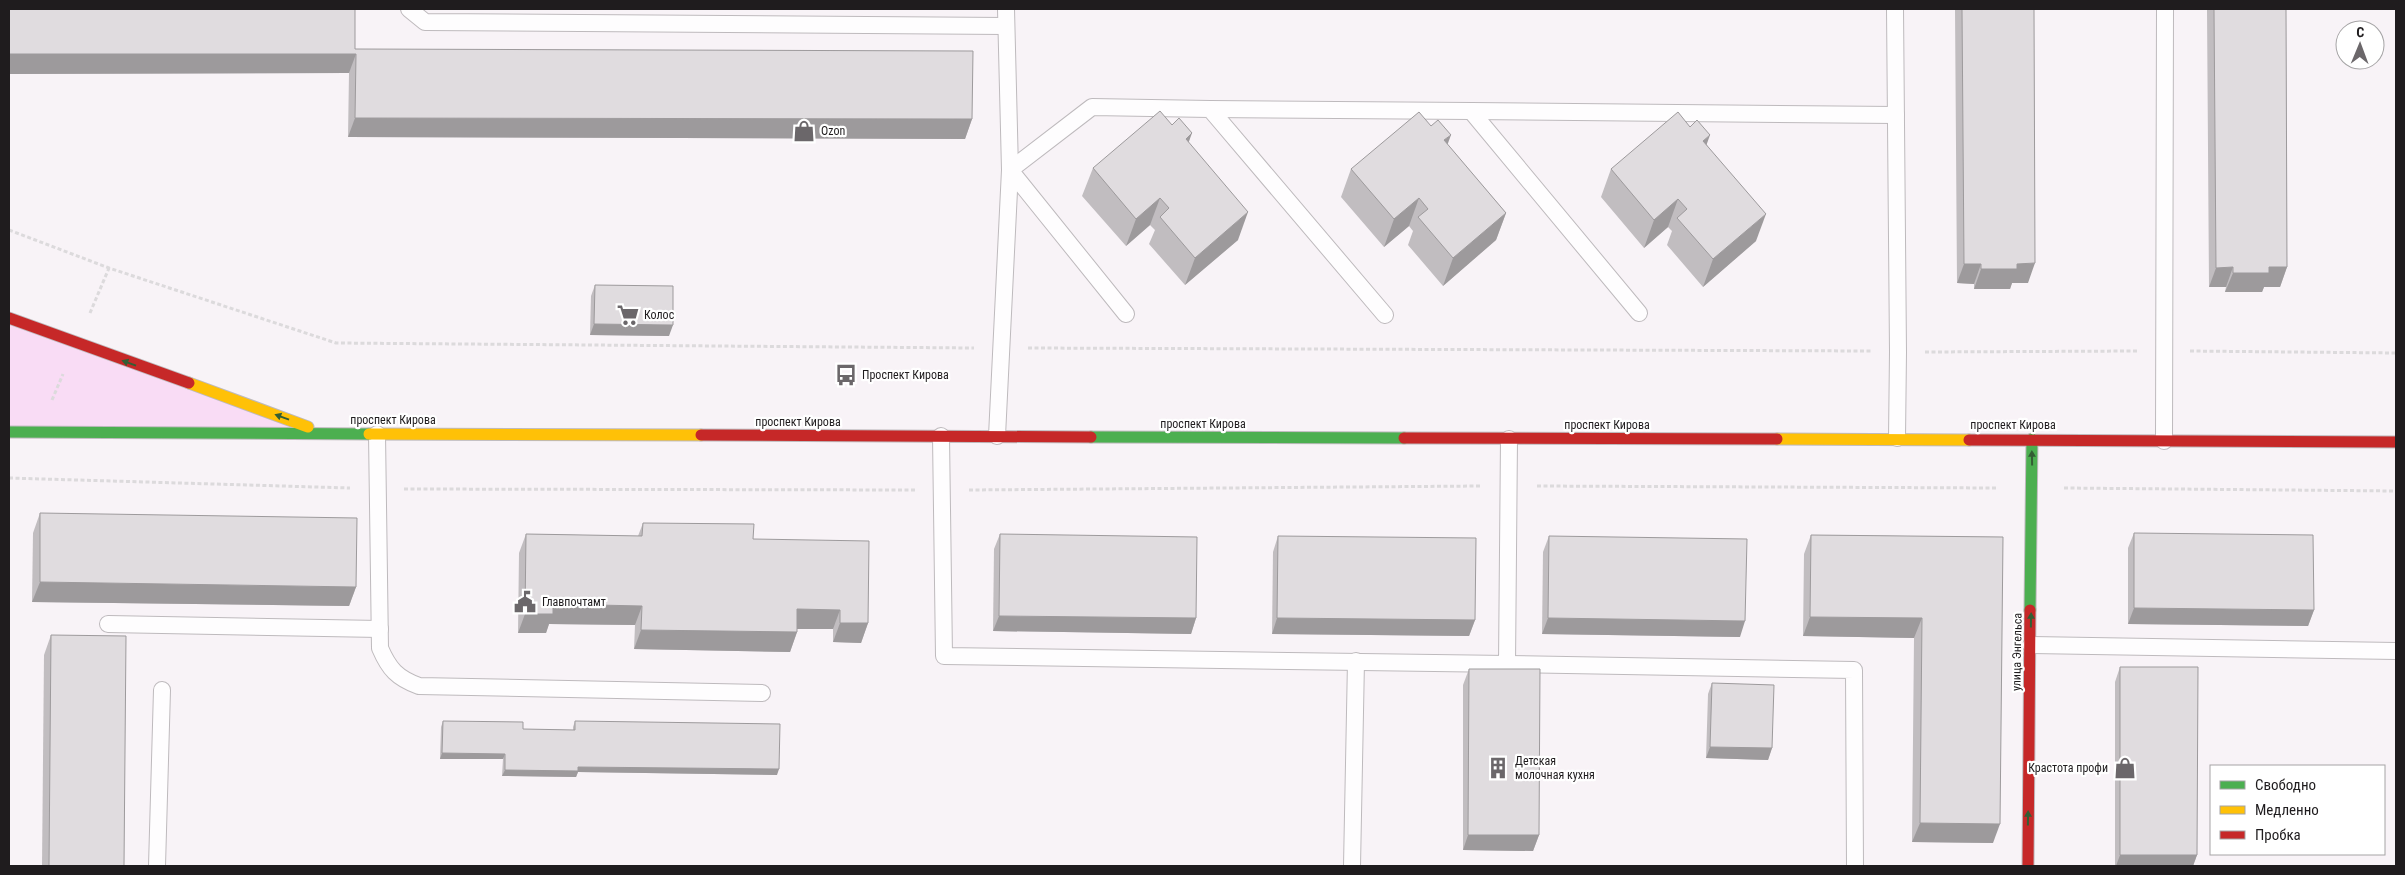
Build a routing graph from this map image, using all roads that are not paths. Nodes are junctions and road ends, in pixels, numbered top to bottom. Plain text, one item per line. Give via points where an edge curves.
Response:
1 (409, 9) edge
2 (1006, 9) edge
3 (1895, 9) edge
4 (2164, 9) edge
5 (1006, 26) junction
6 (1210, 109) junction
7 (1471, 111) junction
8 (1896, 115) junction
9 (1010, 170) junction
10 (1639, 313) dead end
11 (1126, 314) dead end
12 (1385, 315) dead end
13 (9, 318) edge
14 (9, 432) edge
15 (328, 434) junction
16 (377, 434) junction
17 (941, 436) junction
18 (997, 436) junction
19 (1896, 438) junction
20 (1509, 439) junction
21 (2032, 439) junction
22 (2164, 441) junction
23 (2396, 442) edge
24 (108, 624) dead end
25 (380, 629) junction
26 (2031, 645) junction
27 (2396, 651) edge
28 (1356, 661) junction
29 (1507, 664) junction
30 (162, 690) dead end
31 (762, 693) dead end
32 (157, 866) edge
33 (1352, 866) edge
34 (1855, 866) edge
35 (2028, 866) edge

1 - 5 lane via 425,22
2 - 5 lane
3 - 8 lane
4 - 22 lane
5 - 9 lane
6 - 7 lane
6 - 9 lane via 1092,107
6 - 12 lane
7 - 8 lane
7 - 10 lane
8 - 19 lane
9 - 11 lane
9 - 18 lane
15 -> 13 street
14 - 15 street, проспект Кирова
15 - 16 street, проспект Кирова
16 - 17 street, проспект Кирова
16 - 25 lane
17 - 18 street, проспект Кирова
17 - 28 lane via 944,656
18 - 20 street, проспект Кирова
19 - 20 street, проспект Кирова
19 - 21 street, проспект Кирова
20 - 29 lane
21 - 22 street, проспект Кирова
26 -> 21 street, улица Энгельса
22 - 23 street, проспект Кирова
24 - 25 lane
25 - 31 lane via 380,648 387,665 403,681 419,686
26 - 27 lane
35 -> 26 street, улица Энгельса
28 - 29 lane
28 - 33 lane
29 - 34 lane via 1854,670
30 - 32 lane

